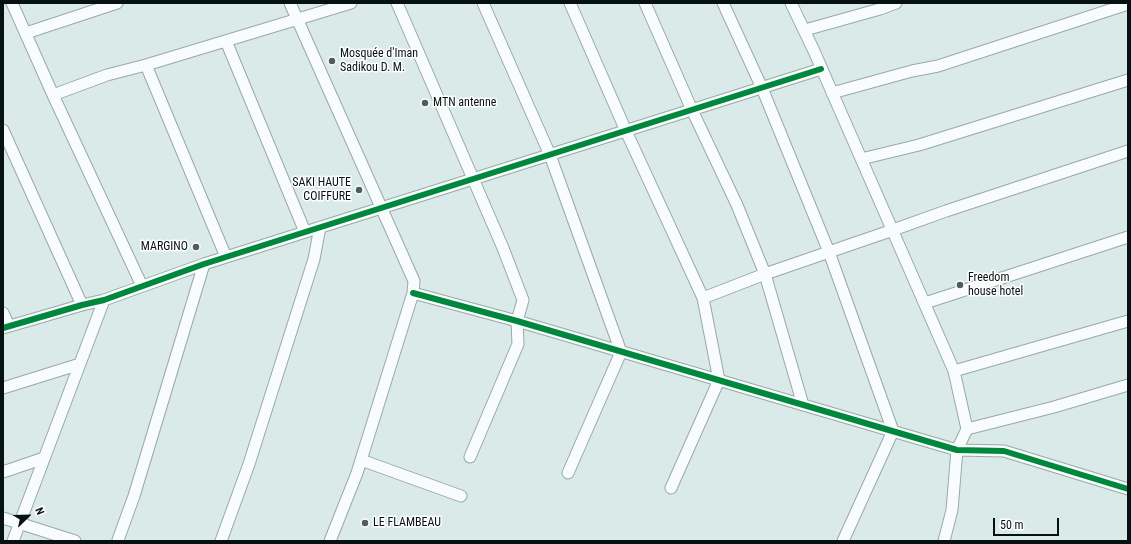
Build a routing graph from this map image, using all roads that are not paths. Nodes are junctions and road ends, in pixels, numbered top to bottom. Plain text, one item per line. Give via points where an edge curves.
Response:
1 (12, 3) edge
2 (117, 3) edge
3 (290, 3) edge
4 (351, 3) edge
5 (396, 3) edge
6 (483, 3) edge
7 (570, 3) edge
8 (645, 3) edge
9 (723, 3) edge
10 (791, 3) edge
11 (896, 3) edge
12 (1128, 4) edge
13 (297, 18) junction
14 (805, 30) junction
15 (26, 33) junction
16 (226, 41) junction
17 (146, 65) junction
18 (821, 69) junction
19 (1128, 80) edge
20 (762, 88) junction
21 (832, 93) junction
22 (53, 95) junction
23 (692, 110) junction
24 (3, 130) edge
25 (626, 131) junction
26 (1128, 151) edge
27 (550, 155) junction
28 (861, 159) junction
29 (473, 179) junction
30 (382, 208) junction
31 (320, 227) junction
32 (893, 230) junction
33 (305, 232) junction
34 (1128, 237) edge
35 (829, 252) junction
36 (226, 257) junction
37 (204, 264) junction
38 (765, 274) junction
39 (142, 286) junction
40 (413, 293) junction
41 (703, 298) junction
42 (104, 300) junction
43 (925, 303) junction
44 (82, 305) junction
45 (3, 313) edge
46 (517, 321) junction
47 (1128, 321) edge
48 (6, 327) edge
49 (621, 352) junction
50 (80, 364) junction
51 (954, 371) junction
52 (719, 380) junction
53 (1128, 385) edge
54 (3, 388) edge
55 (804, 405) junction
56 (967, 429) junction
57 (893, 431) junction
58 (957, 450) junction
59 (470, 457) dead end
60 (44, 458) junction
61 (361, 460) junction
62 (3, 472) edge
63 (568, 473) dead end
64 (672, 488) dead end
65 (1128, 489) edge
66 (461, 496) dead end
67 (3, 518) edge
68 (20, 523) junction
69 (118, 540) dead end
70 (13, 541) edge
71 (75, 541) edge
72 (221, 541) edge
73 (330, 541) edge
74 (843, 541) edge
75 (944, 541) edge

1 - 15 street
2 - 15 street
3 - 13 street
4 - 13 street
5 - 29 street
6 - 27 street
7 - 25 street
8 - 23 street
9 - 20 street
10 - 14 street
11 - 14 street
12 - 21 street via 938,66
13 - 16 street
13 - 30 street
14 - 18 street
15 - 22 street
16 - 17 street
16 - 33 street
17 - 22 street via 107,75
17 - 36 street
18 - 20 street
18 - 21 street
19 - 28 street via 919,145
20 - 23 street
20 - 35 street
21 - 28 street
22 - 39 street
23 - 25 street
23 - 38 street
24 - 44 street
25 - 27 street
25 - 41 street
26 - 32 street
27 - 29 street
27 - 49 street
28 - 32 street
29 - 30 street
29 - 46 street via 523,300
30 - 31 street
30 - 40 street via 414,281
31 - 33 street
31 - 72 street via 314,259 249,464
32 - 35 street
32 - 43 street
33 - 36 street
34 - 43 street
35 - 38 street
35 - 57 street
36 - 37 street
37 - 39 street
37 - 69 street via 134,496
38 - 41 street
38 - 55 street
39 - 42 street
40 - 46 street
40 - 61 street
41 - 52 street
42 - 44 street
42 - 50 street
43 - 51 street
44 - 48 street
45 - 48 street
46 - 49 street
46 - 59 street via 518,344
47 - 51 street
49 - 52 street
49 - 63 street
50 - 54 street
50 - 60 street
51 - 56 street
52 - 55 street
52 - 64 street
53 - 56 street
55 - 57 street
56 - 58 street
57 - 58 street
57 - 74 street
58 - 65 street via 1004,451
58 - 75 street via 952,510
60 - 62 street
60 - 68 street
61 - 66 street
61 - 73 street
67 - 68 street
68 - 70 street
68 - 71 street

